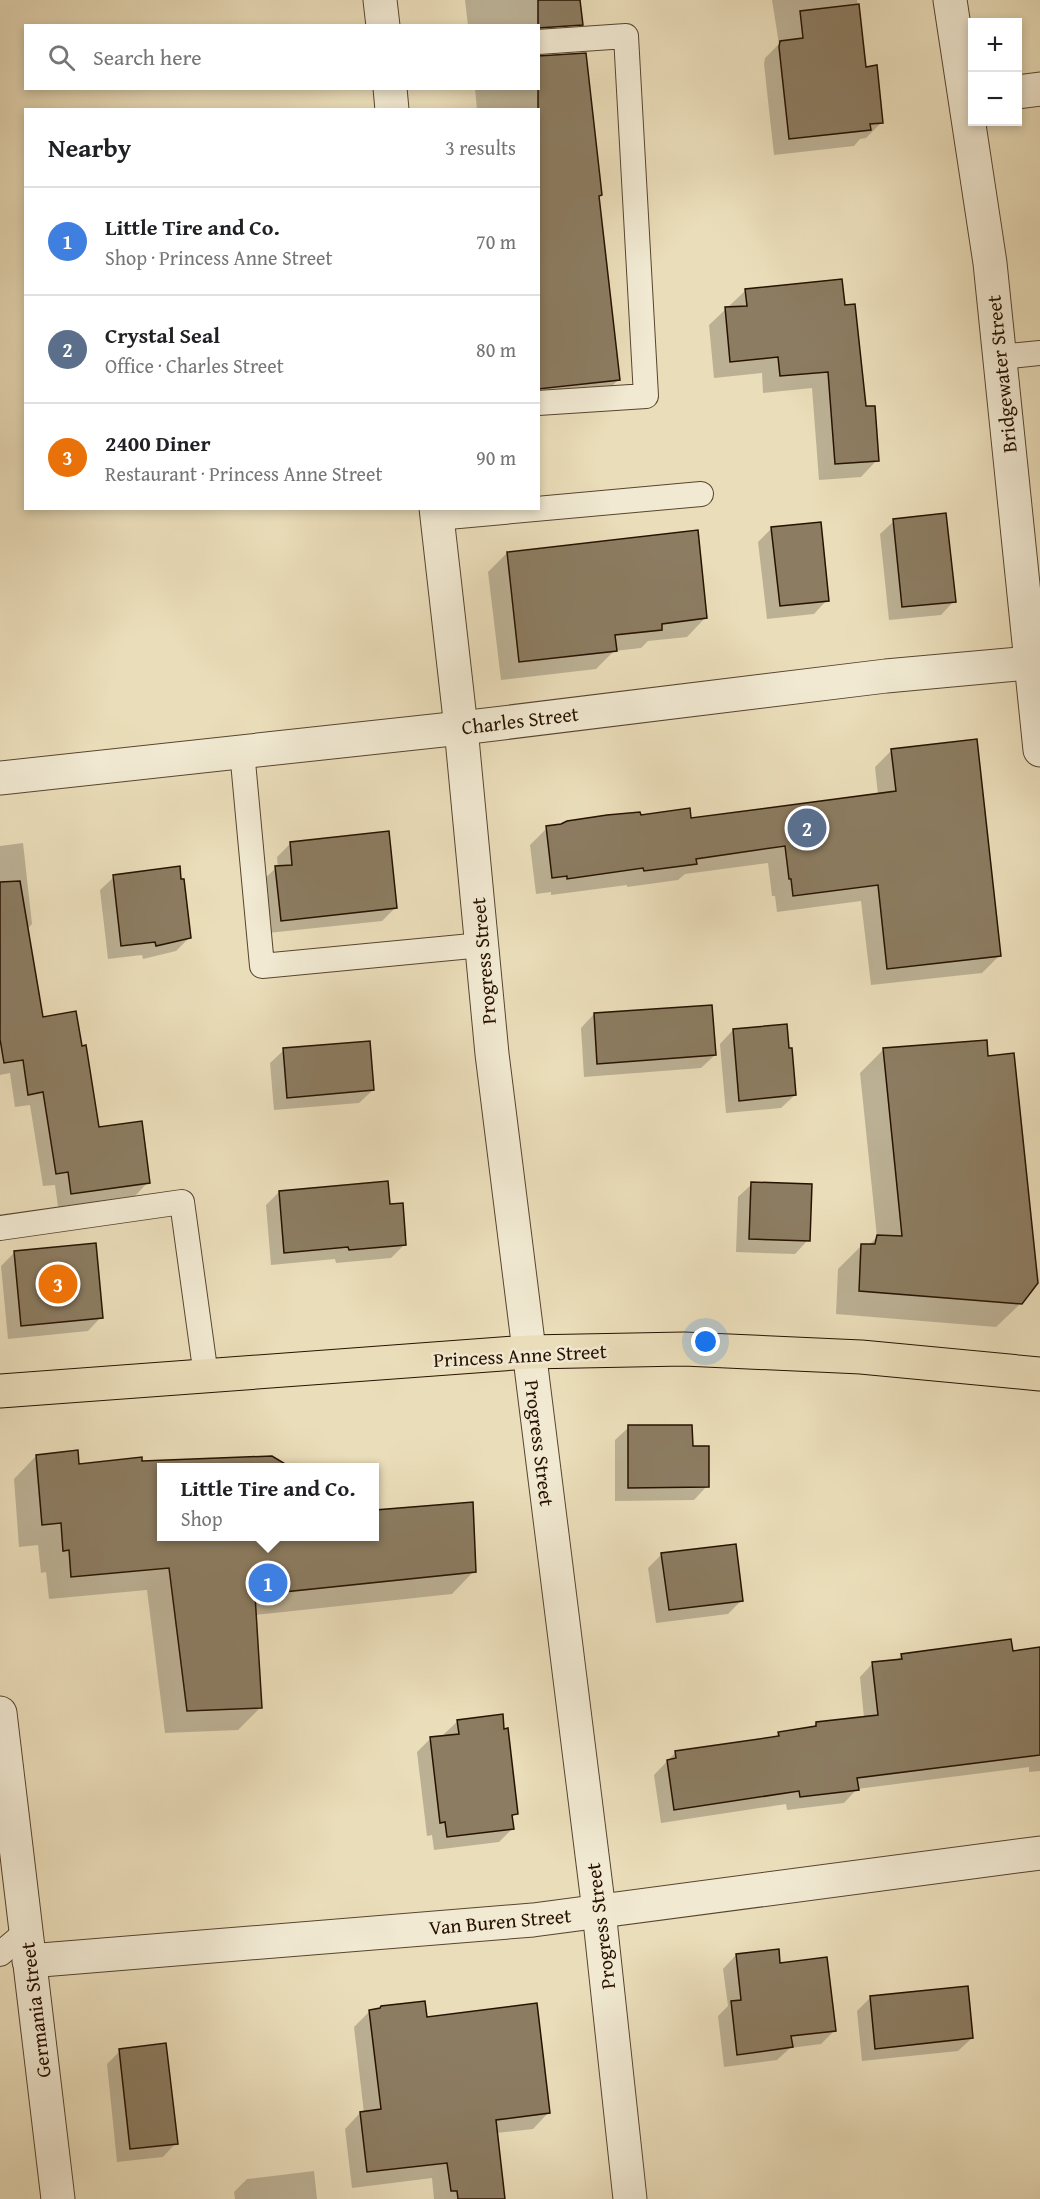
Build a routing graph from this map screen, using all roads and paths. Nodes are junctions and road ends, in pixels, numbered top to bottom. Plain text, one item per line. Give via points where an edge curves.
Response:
1 (380, 0) edge
2 (950, 0) edge
3 (383, 24) edge
4 (540, 42) edge
5 (1040, 89) edge
6 (390, 90) edge
7 (1022, 91) edge
8 (968, 92) edge
9 (392, 108) edge
10 (973, 126) edge
11 (1040, 353) edge
12 (999, 357) junction
13 (540, 403) edge
14 (702, 494) dead end
15 (540, 506) edge
16 (479, 510) edge
17 (437, 513) edge
18 (1035, 662) edge
19 (461, 728) junction
20 (1040, 750) edge
21 (242, 751) junction
22 (0, 778) edge
23 (482, 945) junction
24 (0, 1228) edge
25 (529, 1352) junction
26 (1040, 1374) edge
27 (206, 1376) junction
28 (0, 1391) edge
29 (0, 1713) edge
30 (1040, 1853) edge
31 (599, 1911) junction
32 (18, 1949) edge
33 (58, 2199) edge
34 (630, 2199) edge

1 - 3 street
2 - 8 street, Bridgewater Street
4 - 13 lane via 626,36 646,396
5 - 7 street
6 - 9 street
10 - 12 street, Bridgewater Street
11 - 12 lane
12 - 18 street, Bridgewater Street
14 - 15 lane
16 - 17 lane
17 - 19 street, Progress Street
18 - 19 street, Charles Street via 886,676
18 - 20 street, Bridgewater Street
19 - 21 street, Charles Street
19 - 23 street, Progress Street
21 - 22 street, Charles Street
21 - 23 lane via 262,966
23 - 25 street, Progress Street
24 - 27 lane via 182,1202
25 - 26 main road, Princess Anne Street via 684,1349 861,1357
25 - 27 main road, Princess Anne Street
25 - 31 street, Progress Street
27 - 28 main road, Princess Anne Street
29 - 32 street, Germania Street
30 - 31 street, Van Buren Street
31 - 32 street, Van Buren Street via 533,1920
31 - 34 street, Progress Street
32 - 33 street, Germania Street

